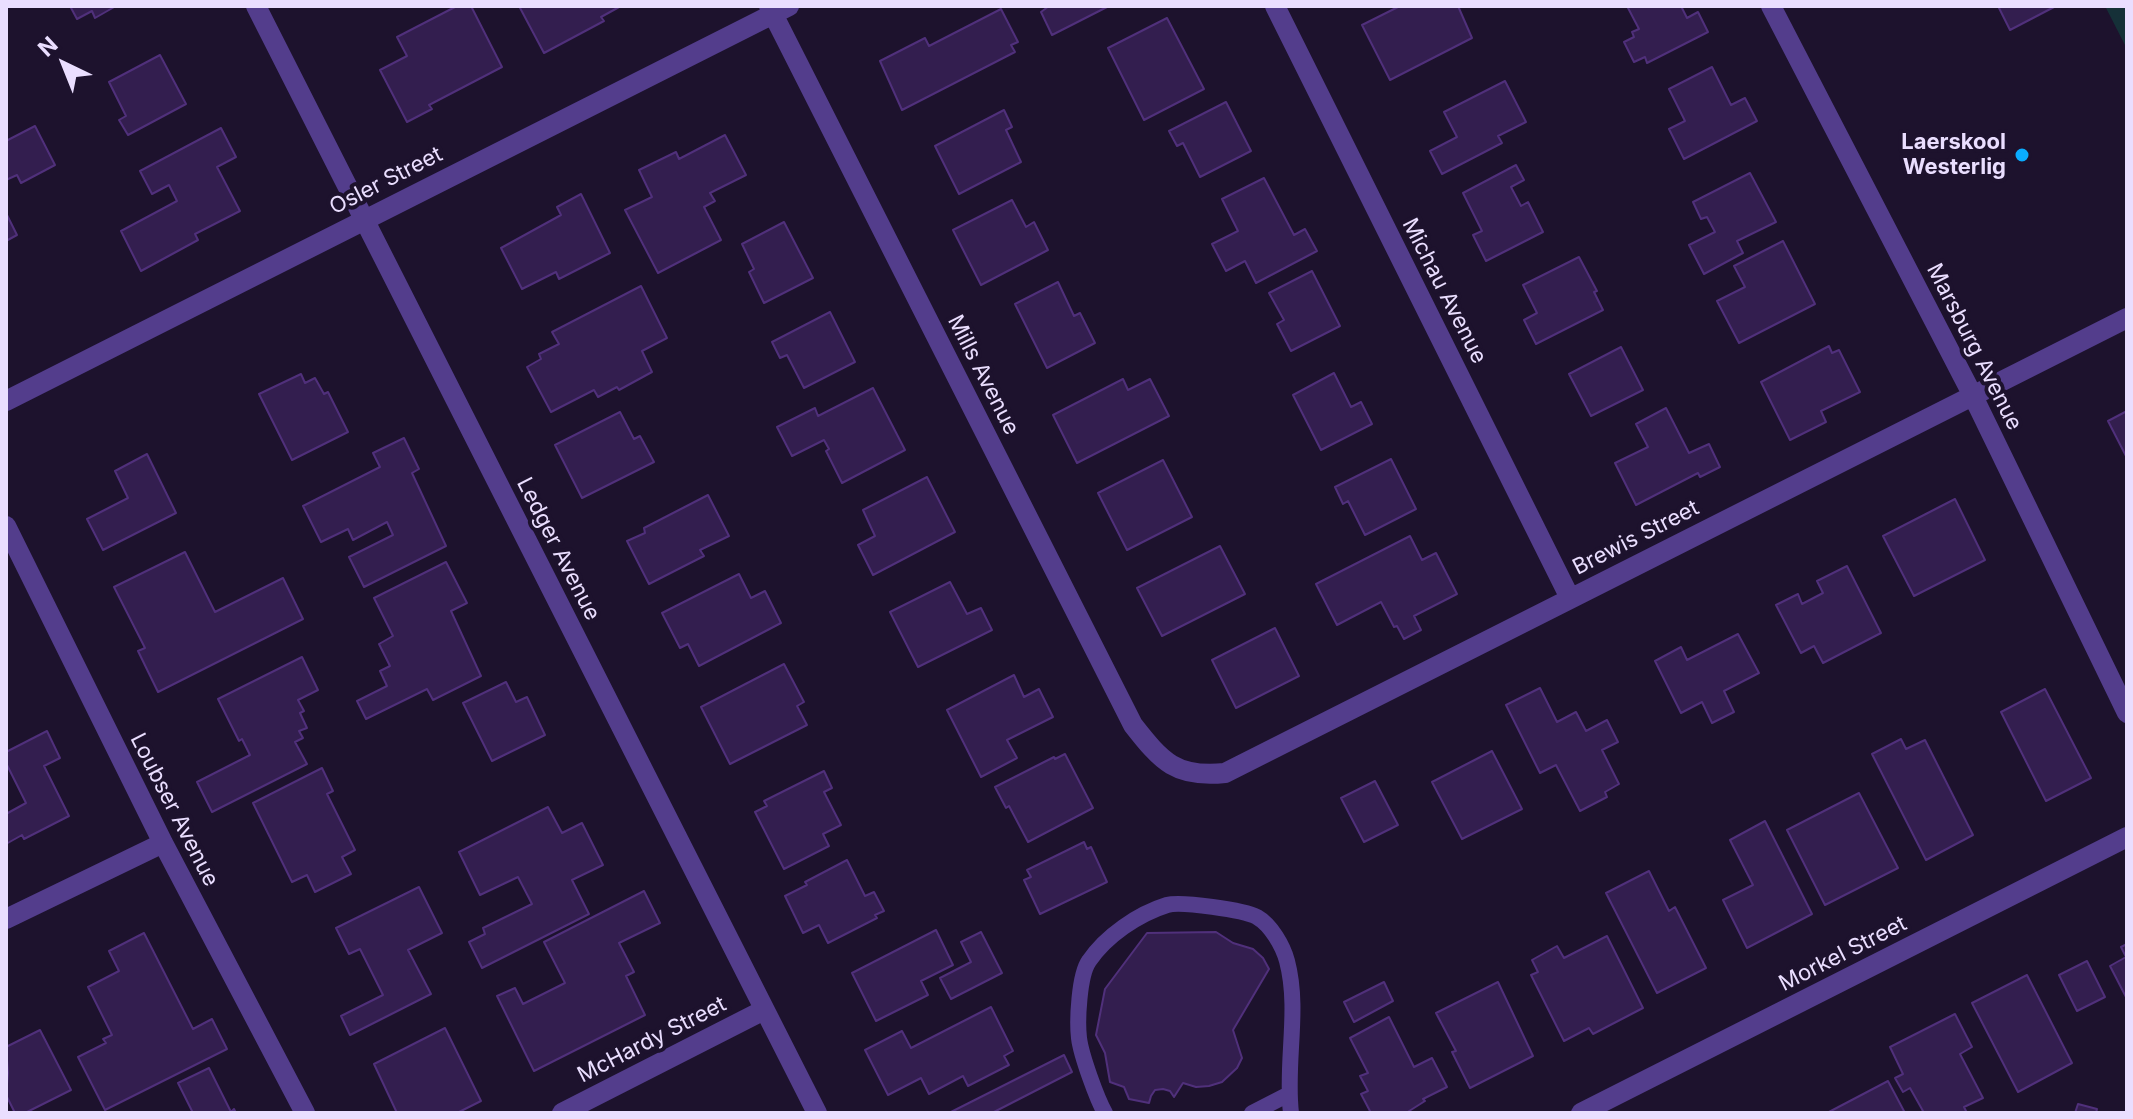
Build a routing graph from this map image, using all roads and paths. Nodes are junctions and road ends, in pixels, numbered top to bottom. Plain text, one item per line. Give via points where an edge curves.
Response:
1 (256, 6) edge
2 (1275, 6) edge
3 (1771, 6) edge
4 (777, 9) edge
5 (364, 218) junction
6 (2127, 318) edge
7 (1973, 396) junction
8 (6, 401) edge
9 (6, 526) edge
10 (1570, 598) junction
11 (2127, 713) edge
12 (1165, 759) joint
13 (2127, 837) edge
14 (163, 843) junction
15 (6, 919) edge
16 (764, 1010) junction
17 (1289, 1094) junction
18 (305, 1113) edge
19 (562, 1113) edge
20 (817, 1113) edge
21 (1105, 1113) edge
22 (1252, 1113) edge
23 (1291, 1113) edge
24 (1581, 1113) edge

1 - 5 street, Ledger Avenue
2 - 10 street, Michau Avenue
3 - 7 street, Marsburg Avenue
4 - 5 street, Osler Street
4 - 12 street, Mills Avenue via 1133,725
5 - 8 street, Osler Street
5 - 16 street, Ledger Avenue
6 - 7 street, Brewis Street
7 - 10 street, Brewis Street
7 - 11 street, Marsburg Avenue
9 - 14 street, Loubser Avenue
10 - 12 street, Brewis Street via 1225,773 1200,775
13 - 24 street, Morkel Street
14 - 15 street
14 - 18 street, Loubser Avenue
16 - 19 street, McHardy Street
16 - 20 street, Ledger Avenue
17 - 21 lane via 1291,999 1287,961 1275,935 1256,916 1211,906 1169,905 1121,927 1087,962 1079,1039
17 - 22 lane
17 - 23 lane

